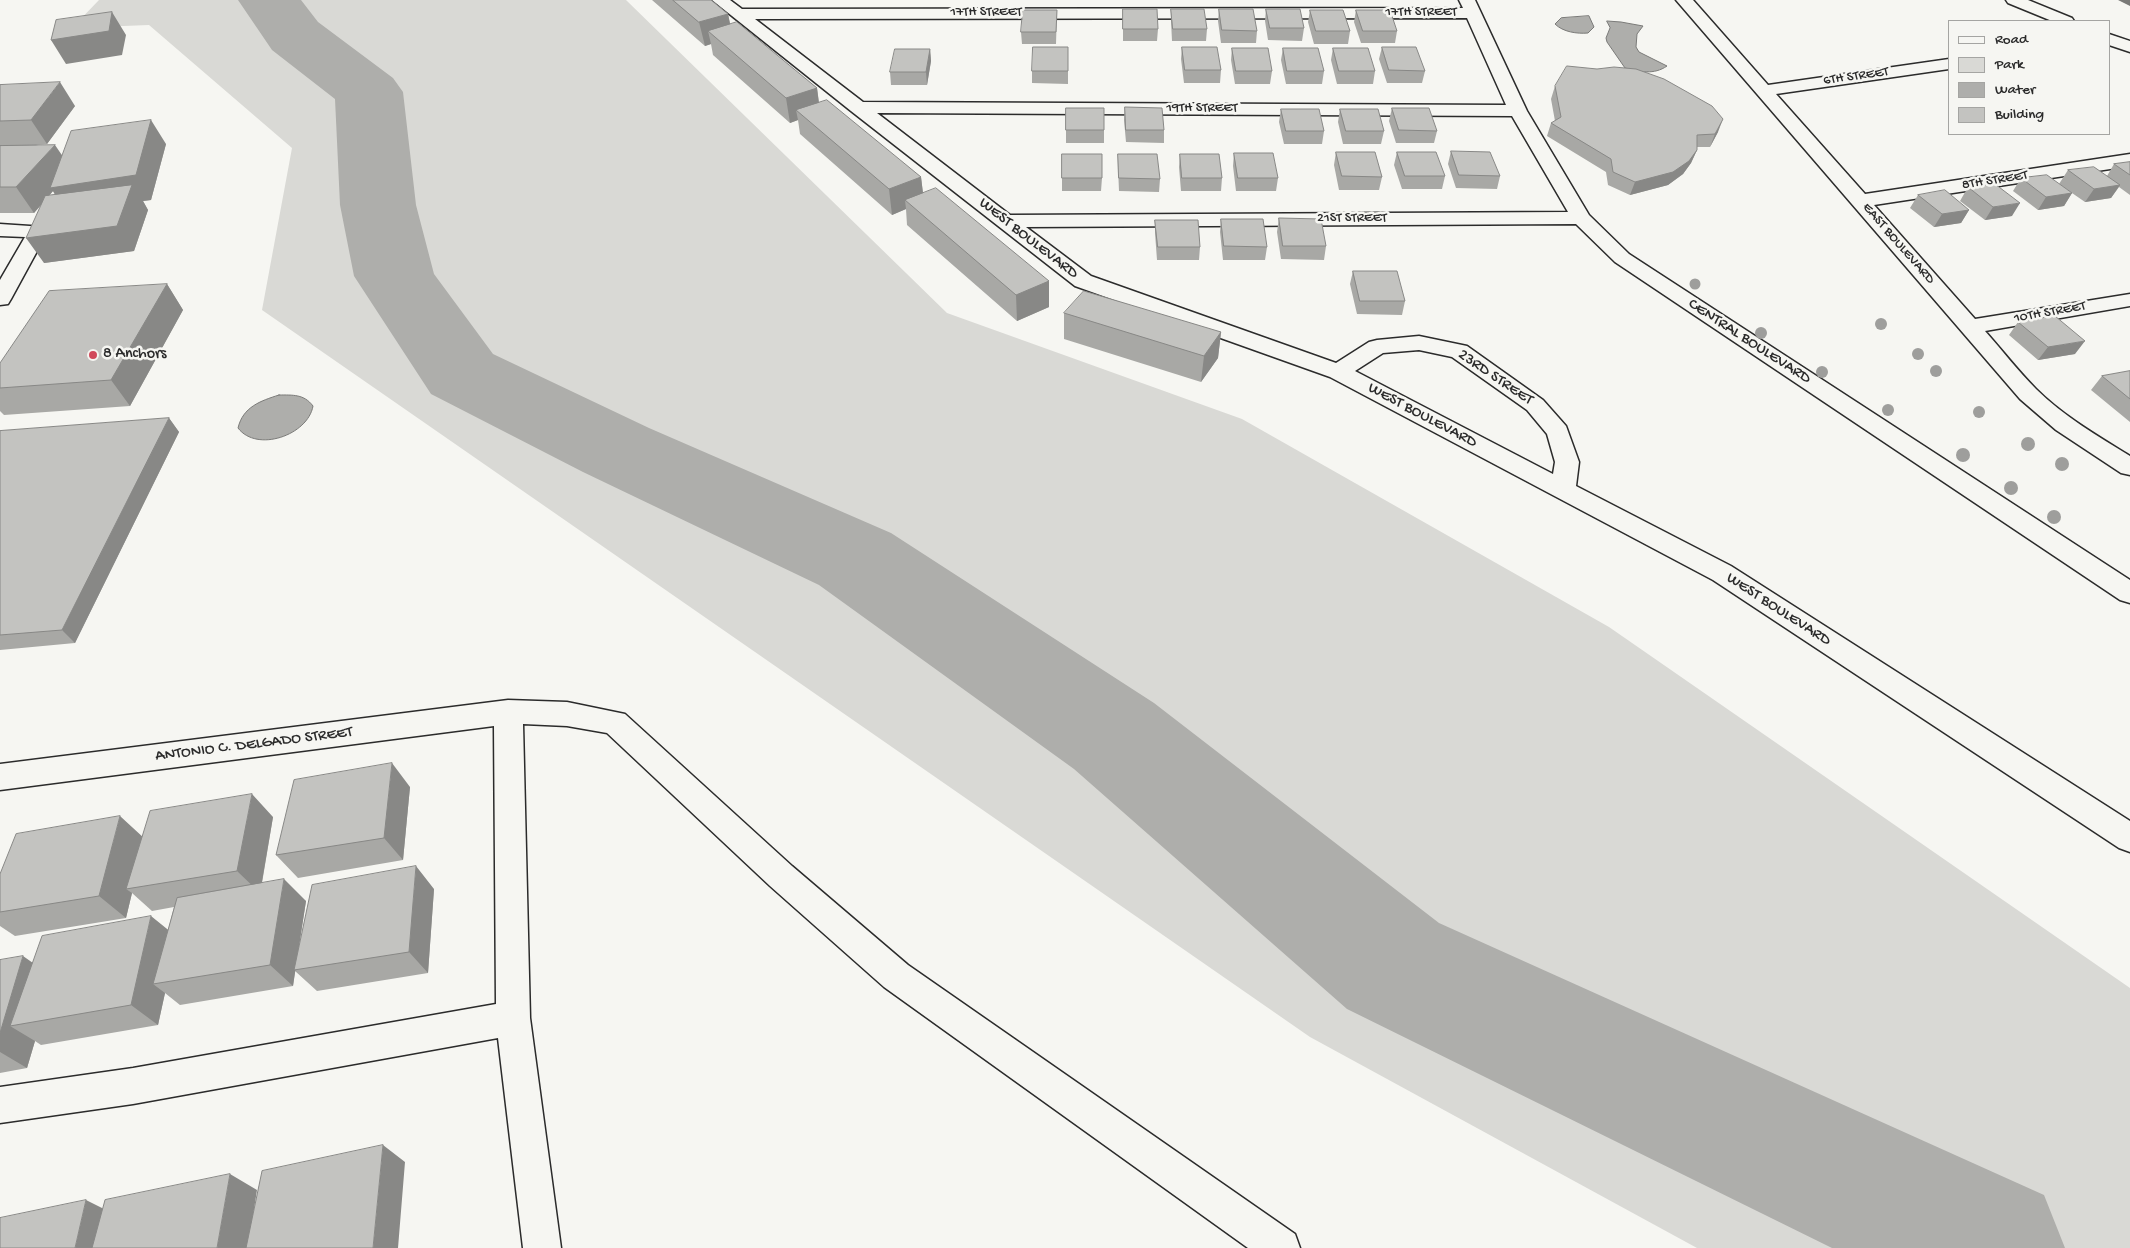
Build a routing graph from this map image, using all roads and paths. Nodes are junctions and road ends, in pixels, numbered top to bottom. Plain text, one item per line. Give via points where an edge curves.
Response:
1 (1684, 0) edge
2 (2014, 0) edge
3 (1281, 6) edge
4 (1470, 6) edge
5 (729, 7) edge
6 (2064, 20) edge
7 (2110, 40) edge
8 (2130, 47) edge
9 (1948, 64) edge
10 (1763, 91) junction
11 (857, 107) junction
12 (1518, 111) junction
13 (2130, 160) edge
14 (1860, 201) junction
15 (1581, 218) junction
16 (1004, 221) junction
17 (0, 230) edge
18 (0, 299) edge
19 (2130, 300) edge
20 (1970, 327) junction
21 (1338, 372) junction
22 (2130, 467) edge
23 (1563, 490) junction
24 (2130, 593) edge
25 (508, 712) junction
26 (0, 778) edge
27 (2130, 838) edge
28 (513, 1018) junction
29 (0, 1105) edge
30 (542, 1248) edge
31 (1281, 1248) edge

1 - 10 street, EAST BOULEVARD
2 - 6 street
3 - 4 street, 17TH STREET
3 - 5 street, 17TH STREET
4 - 12 street, CENTRAL BOULEVARD
5 - 11 street, WEST BOULEVARD
7 - 8 street
9 - 10 street, 6TH STREET
10 - 14 street, EAST BOULEVARD
11 - 12 street, 19TH STREET
11 - 16 street, WEST BOULEVARD
12 - 15 street, CENTRAL BOULEVARD
13 - 14 street, 8TH STREET
14 - 20 street, EAST BOULEVARD
15 - 16 street, 21ST STREET
15 - 24 street, CENTRAL BOULEVARD via 1622,258
16 - 21 street, WEST BOULEVARD via 1083,281
17 - 18 street via 38,231
19 - 20 street, 10TH STREET
20 - 22 street, EAST BOULEVARD via 2052,417
21 - 23 street, WEST BOULEVARD
21 - 23 street, 23RD STREET via 1377,347 1420,343 1459,351 1535,405 1558,432 1567,462
23 - 27 street, WEST BOULEVARD via 1722,573
25 - 26 street, ANTONIO C. DELGADO STREET
25 - 28 street
25 - 31 street, ANTONIO C. DELGADO STREET via 568,714 616,722 781,876 896,976
28 - 29 street via 133,1086
28 - 30 street

